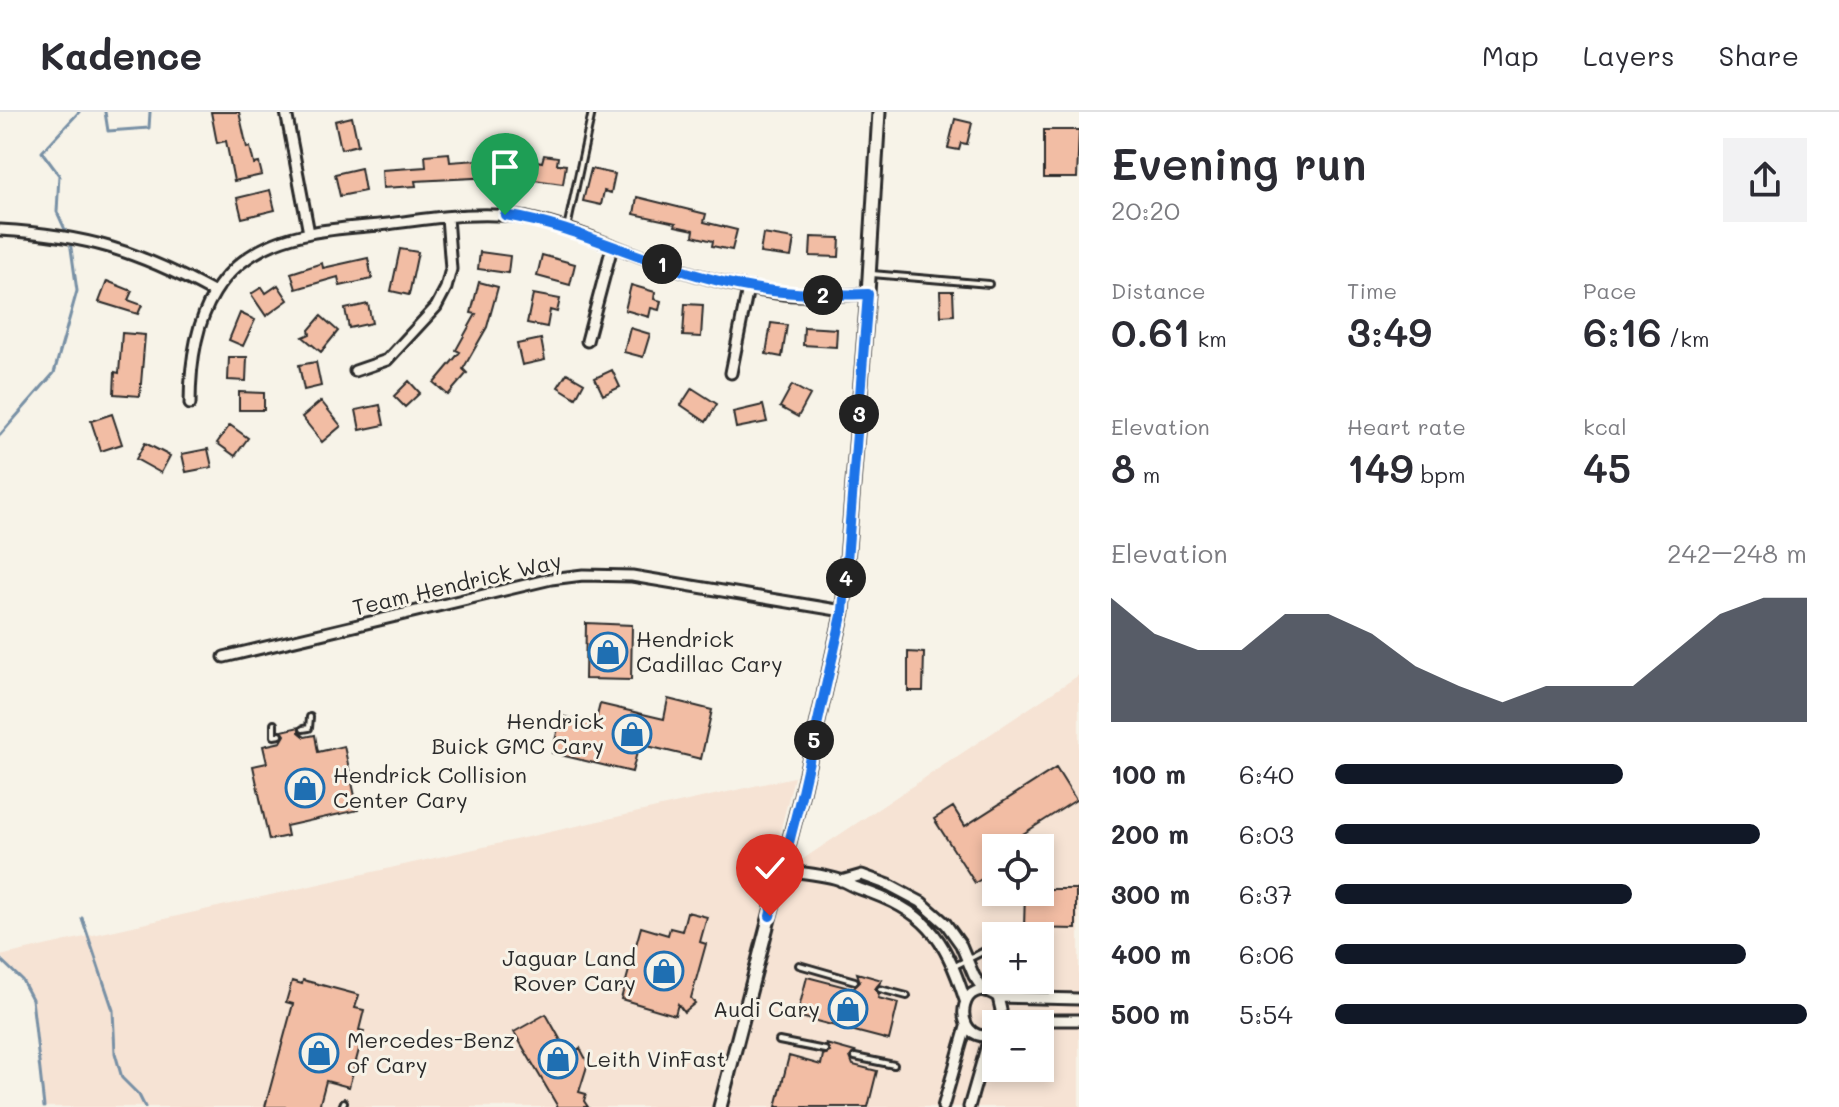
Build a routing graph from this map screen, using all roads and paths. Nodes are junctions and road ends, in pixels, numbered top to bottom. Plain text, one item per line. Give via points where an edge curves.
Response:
1 (286, 112) edge
2 (592, 112) edge
3 (879, 112) edge
4 (447, 217) junction
5 (567, 228) junction
6 (0, 230) edge
7 (309, 233) junction
8 (612, 247) junction
9 (870, 274) junction
10 (989, 284) dead end
11 (748, 288) junction
12 (213, 292) junction
13 (868, 294) junction
14 (587, 341) dead end
15 (355, 371) dead end
16 (731, 373) dead end
17 (190, 404) dead end
18 (843, 611) junction
19 (224, 657) dead end
20 (310, 717) dead end
21 (274, 724) dead end
22 (303, 729) dead end
23 (280, 735) dead end
24 (782, 870) junction
25 (841, 881) junction
26 (982, 952) edge
27 (968, 959) junction
28 (799, 965) dead end
29 (953, 967) junction
30 (855, 981) dead end
31 (982, 988) edge
32 (880, 989) dead end
33 (982, 991) edge
34 (991, 994) edge
35 (907, 996) dead end
36 (998, 997) junction
37 (1079, 999) edge
38 (965, 1000) junction
39 (1001, 1010) edge
40 (1054, 1020) edge
41 (1079, 1020) edge
42 (966, 1027) junction
43 (982, 1033) edge
44 (779, 1041) dead end
45 (825, 1050) dead end
46 (855, 1057) dead end
47 (894, 1065) dead end
48 (982, 1070) edge
49 (720, 1107) edge
50 (943, 1107) edge
51 (969, 1107) edge

1 - 7 street
2 - 5 lane
3 - 9 street
4 - 5 street via 505,215
4 - 7 street
4 - 15 street via 451,269 436,307 387,360
5 - 8 street
6 - 12 street via 109,246 151,260
7 - 12 street via 263,249
8 - 11 street
8 - 14 street
9 - 10 lane
9 - 13 street
11 - 13 street via 786,294
11 - 16 street
12 - 17 street via 192,351
13 - 18 street
18 - 19 street, Team Hendrick Way via 646,578 583,575
18 - 24 street
20 - 22 lane via 309,728
21 - 23 lane via 274,736
24 - 25 street
24 - 49 street
25 - 27 street via 862,875 909,894 946,924
25 - 29 street via 882,895 916,915 932,930
26 - 27 lane
27 - 29 lane
27 - 31 street
28 - 30 lane
29 - 38 street
32 - 35 lane
33 - 38 street
34 - 36 street
36 - 37 street
36 - 39 street
38 - 42 street
40 - 41 street
42 - 43 street
42 - 50 street
44 - 45 lane
46 - 47 lane
48 - 51 street

